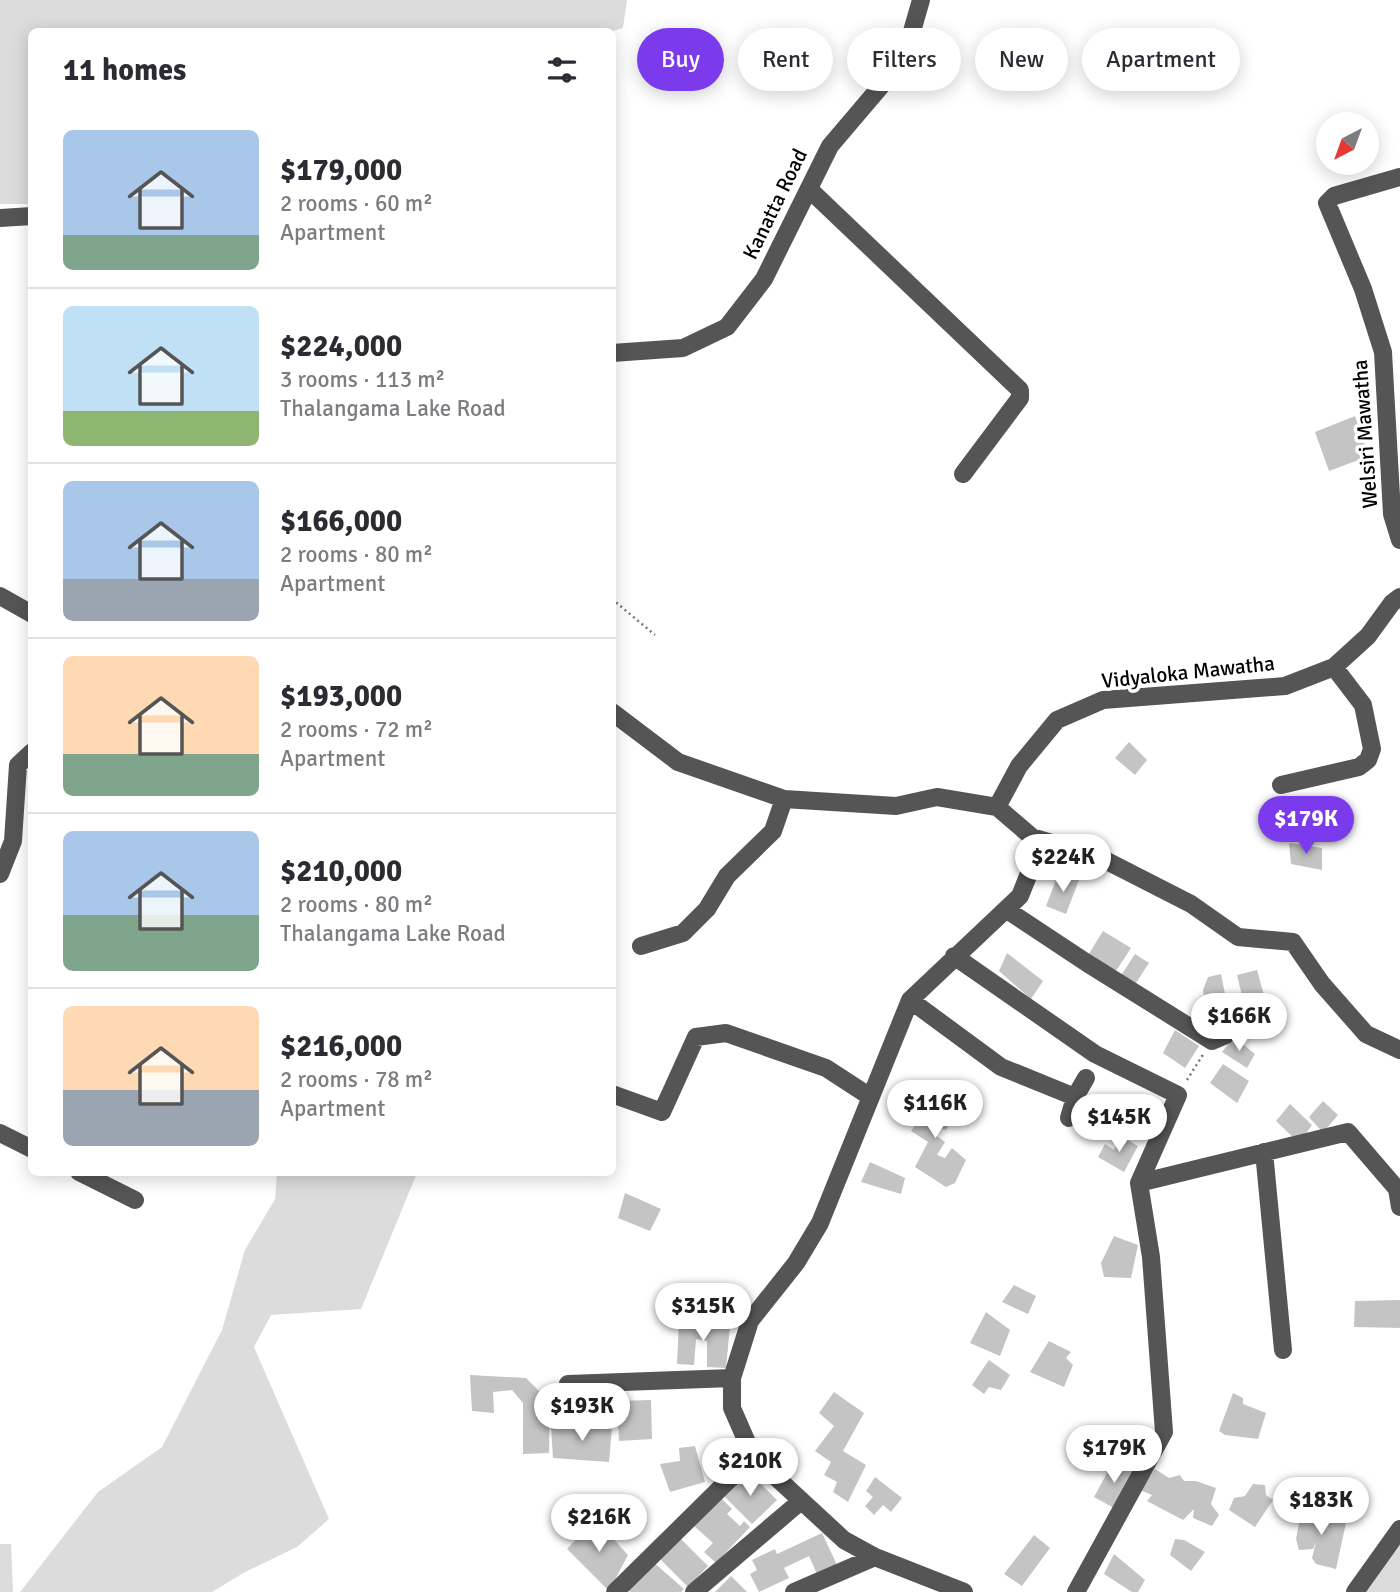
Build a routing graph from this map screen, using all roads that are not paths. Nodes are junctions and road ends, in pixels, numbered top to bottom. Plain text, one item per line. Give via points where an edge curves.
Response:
1 (921, 0) edge
2 (1400, 177) edge
3 (808, 189) junction
4 (28, 216) edge
5 (0, 218) edge
6 (616, 353) edge
7 (963, 474) dead end
8 (1400, 540) edge
9 (0, 596) edge
10 (1400, 597) edge
11 (28, 612) edge
12 (1334, 667) junction
13 (616, 715) edge
14 (28, 756) edge
15 (1281, 785) dead end
16 (784, 799) junction
17 (997, 807) junction
18 (1032, 837) junction
19 (0, 874) edge
20 (1007, 910) junction
21 (641, 946) dead end
22 (954, 956) junction
23 (910, 1000) junction
24 (1247, 1017) dead end
25 (1400, 1050) edge
26 (1086, 1079) dead end
27 (616, 1095) edge
28 (869, 1096) junction
29 (1075, 1097) junction
30 (1069, 1118) dead end
31 (0, 1133) edge
32 (28, 1147) edge
33 (1264, 1152) junction
34 (87, 1176) edge
35 (1139, 1183) junction
36 (135, 1200) dead end
37 (1400, 1207) edge
38 (1283, 1350) dead end
39 (732, 1378) junction
40 (568, 1384) dead end
41 (752, 1456) junction
42 (801, 1501) junction
43 (1400, 1529) edge
44 (875, 1557) junction
45 (615, 1592) edge
46 (694, 1592) edge
47 (794, 1592) edge
48 (964, 1592) edge
49 (1076, 1592) edge
50 (1355, 1592) edge

1 - 3 street, Kanatta Road via 904,59 830,146
2 - 8 street, Welsiri Mawatha via 1326,202 1363,289 1383,352 1392,514
3 - 6 street, Kanatta Road via 764,279 727,327 682,348
3 - 7 street via 1020,390 1020,398
4 - 5 street
9 - 11 street
10 - 12 street, Vidyaloka Mawatha
12 - 15 street via 1363,705 1372,749 1368,760 1359,767
12 - 17 street, Vidyaloka Mawatha via 1285,686 1103,700 1057,720 1019,766
13 - 16 street via 678,761
14 - 19 street via 18,765 13,841
16 - 17 street via 896,806 937,797
16 - 21 street via 774,831 727,876 707,909 683,933
17 - 18 street
18 - 20 street via 1030,871 1020,896
18 - 25 street via 1099,857 1191,904 1238,937 1293,942 1322,984 1367,1034
20 - 22 street
20 - 24 street via 1212,1041
22 - 23 street
22 - 35 street via 1095,1054 1178,1095
23 - 28 street
23 - 29 street via 1000,1067
26 - 29 street
27 - 28 street via 662,1112 696,1037 726,1033 826,1068
28 - 39 street via 820,1223 796,1263 750,1321
29 - 30 street
31 - 32 street
33 - 35 street
33 - 37 street via 1348,1132 1397,1189
33 - 38 street
34 - 36 street
35 - 49 street via 1151,1257 1164,1432
39 - 40 street
39 - 41 street via 732,1408
41 - 42 street
41 - 45 street
42 - 44 street via 844,1540
42 - 46 street
43 - 50 street
44 - 47 street
44 - 48 street

